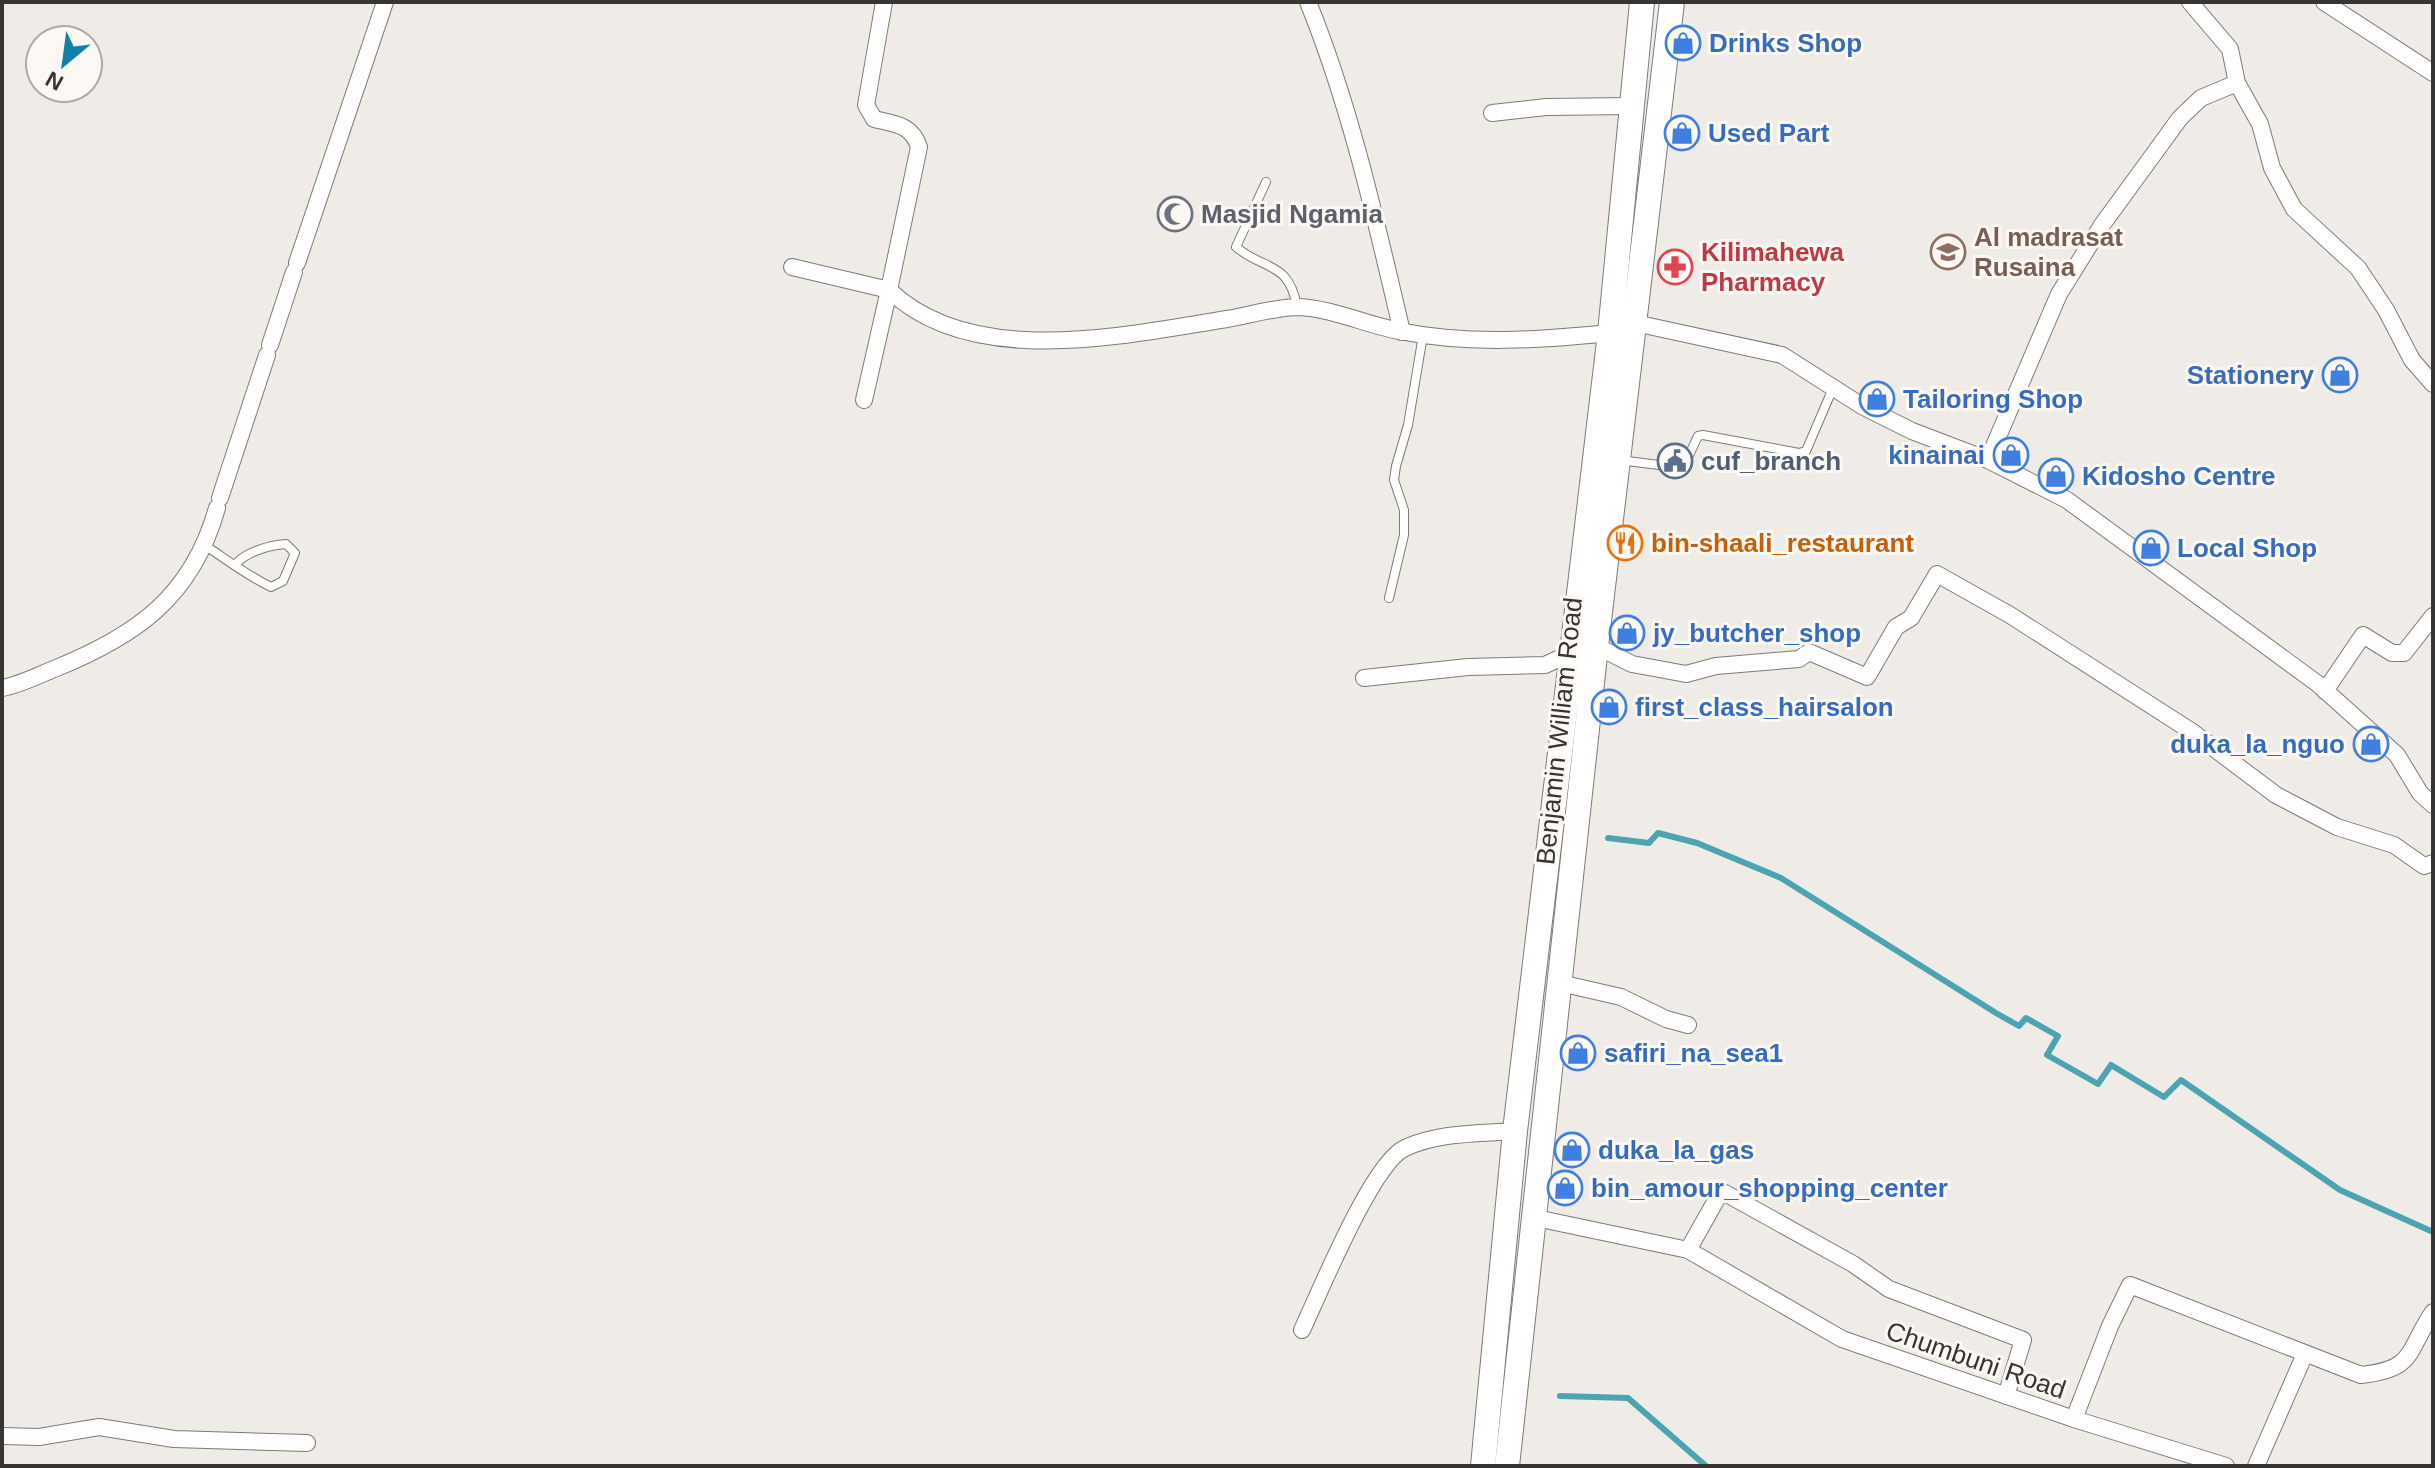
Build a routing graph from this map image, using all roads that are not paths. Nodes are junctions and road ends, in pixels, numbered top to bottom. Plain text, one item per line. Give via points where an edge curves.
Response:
1 (385, 2) edge
2 (884, 2) edge
3 (1308, 2) edge
4 (1642, 2) edge
5 (1672, 2) edge
6 (2190, 2) edge
7 (2324, 2) edge
8 (2433, 73) edge
9 (2237, 83) junction
10 (1631, 106) junction
11 (1492, 113) dead end
12 (1266, 182) dead end
13 (792, 267) dead end
14 (889, 290) junction
15 (1297, 307) junction
16 (1635, 323) junction
17 (1402, 332) junction
18 (1610, 333) junction
19 (1423, 334) junction
20 (2433, 384) edge
21 (1833, 388) junction
22 (864, 400) dead end
23 (1618, 459) junction
24 (1988, 460) junction
25 (206, 546) junction
26 (235, 565) junction
27 (1389, 598) dead end
28 (2433, 616) edge
29 (1584, 649) junction
30 (1364, 678) dead end
31 (2, 688) edge
32 (2325, 691) junction
33 (2433, 805) edge
34 (2433, 863) edge
35 (1560, 983) junction
36 (1688, 1025) dead end
37 (1515, 1131) junction
38 (1536, 1218) junction
39 (1688, 1250) junction
40 (2433, 1312) edge
41 (1302, 1330) dead end
42 (2304, 1356) junction
43 (2006, 1396) junction
44 (2074, 1419) junction
45 (2, 1436) edge
46 (307, 1443) dead end
47 (1483, 1466) edge
48 (1507, 1466) edge
49 (2226, 1466) edge
50 (2256, 1466) edge

1 - 25 street
2 - 14 street via 866,105 874,119 906,127 919,147
3 - 17 street via 1369,194
4 - 10 main road, Benjamin William Road
5 - 16 main road, Benjamin William Road
6 - 9 street via 2230,49
7 - 8 street
9 - 20 street via 2260,124 2272,168 2294,209 2358,268 2412,360
9 - 24 street via 2201,98 2180,118 2102,225 2059,294
10 - 11 street
10 - 18 main road, Benjamin William Road
12 - 15 lane via 1236,247 1283,274 1293,285
13 - 14 street
14 - 15 street via 941,323 982,335 1081,341
14 - 22 street
15 - 17 street
16 - 21 street via 1782,355
16 - 23 main road, Benjamin William Road
17 - 19 street
18 - 19 street via 1516,342
18 - 29 main road, Benjamin William Road
19 - 27 lane via 1394,480 1404,510 1404,535
21 - 23 lane via 1806,451 1703,435 1683,468
21 - 24 street via 1912,431
23 - 29 main road, Benjamin William Road
24 - 32 street via 2067,500
25 - 26 lane
25 - 31 street via 178,590 156,612 91,654
26 - 26 lane via 277,586 295,553 286,544 277,545
28 - 32 street via 2404,653 2392,653 2363,635
29 - 30 street via 1545,665
29 - 34 street via 1686,674 1799,659 1809,652 1867,677 1896,627 1911,618 1937,574 2191,731 2276,795 2337,827 2394,845 2424,866
29 - 35 main road, Benjamin William Road
29 - 37 main road, Benjamin William Road
32 - 33 street via 2397,755
35 - 36 street via 1621,997
35 - 38 main road, Benjamin William Road
37 - 41 street via 1443,1136 1402,1149 1379,1172
37 - 47 main road, Benjamin William Road
38 - 39 street, Chumbuni Road
38 - 48 main road, Benjamin William Road
39 - 43 street, Chumbuni Road via 1842,1339
39 - 43 street via 1725,1193 1889,1289 2023,1340
40 - 42 street, Chumbuni Road via 2405,1363 2383,1373 2361,1375
42 - 44 street, Chumbuni Road via 2130,1285
42 - 50 street
43 - 44 street, Chumbuni Road
44 - 49 street
45 - 46 street via 39,1437 99,1427 174,1439

